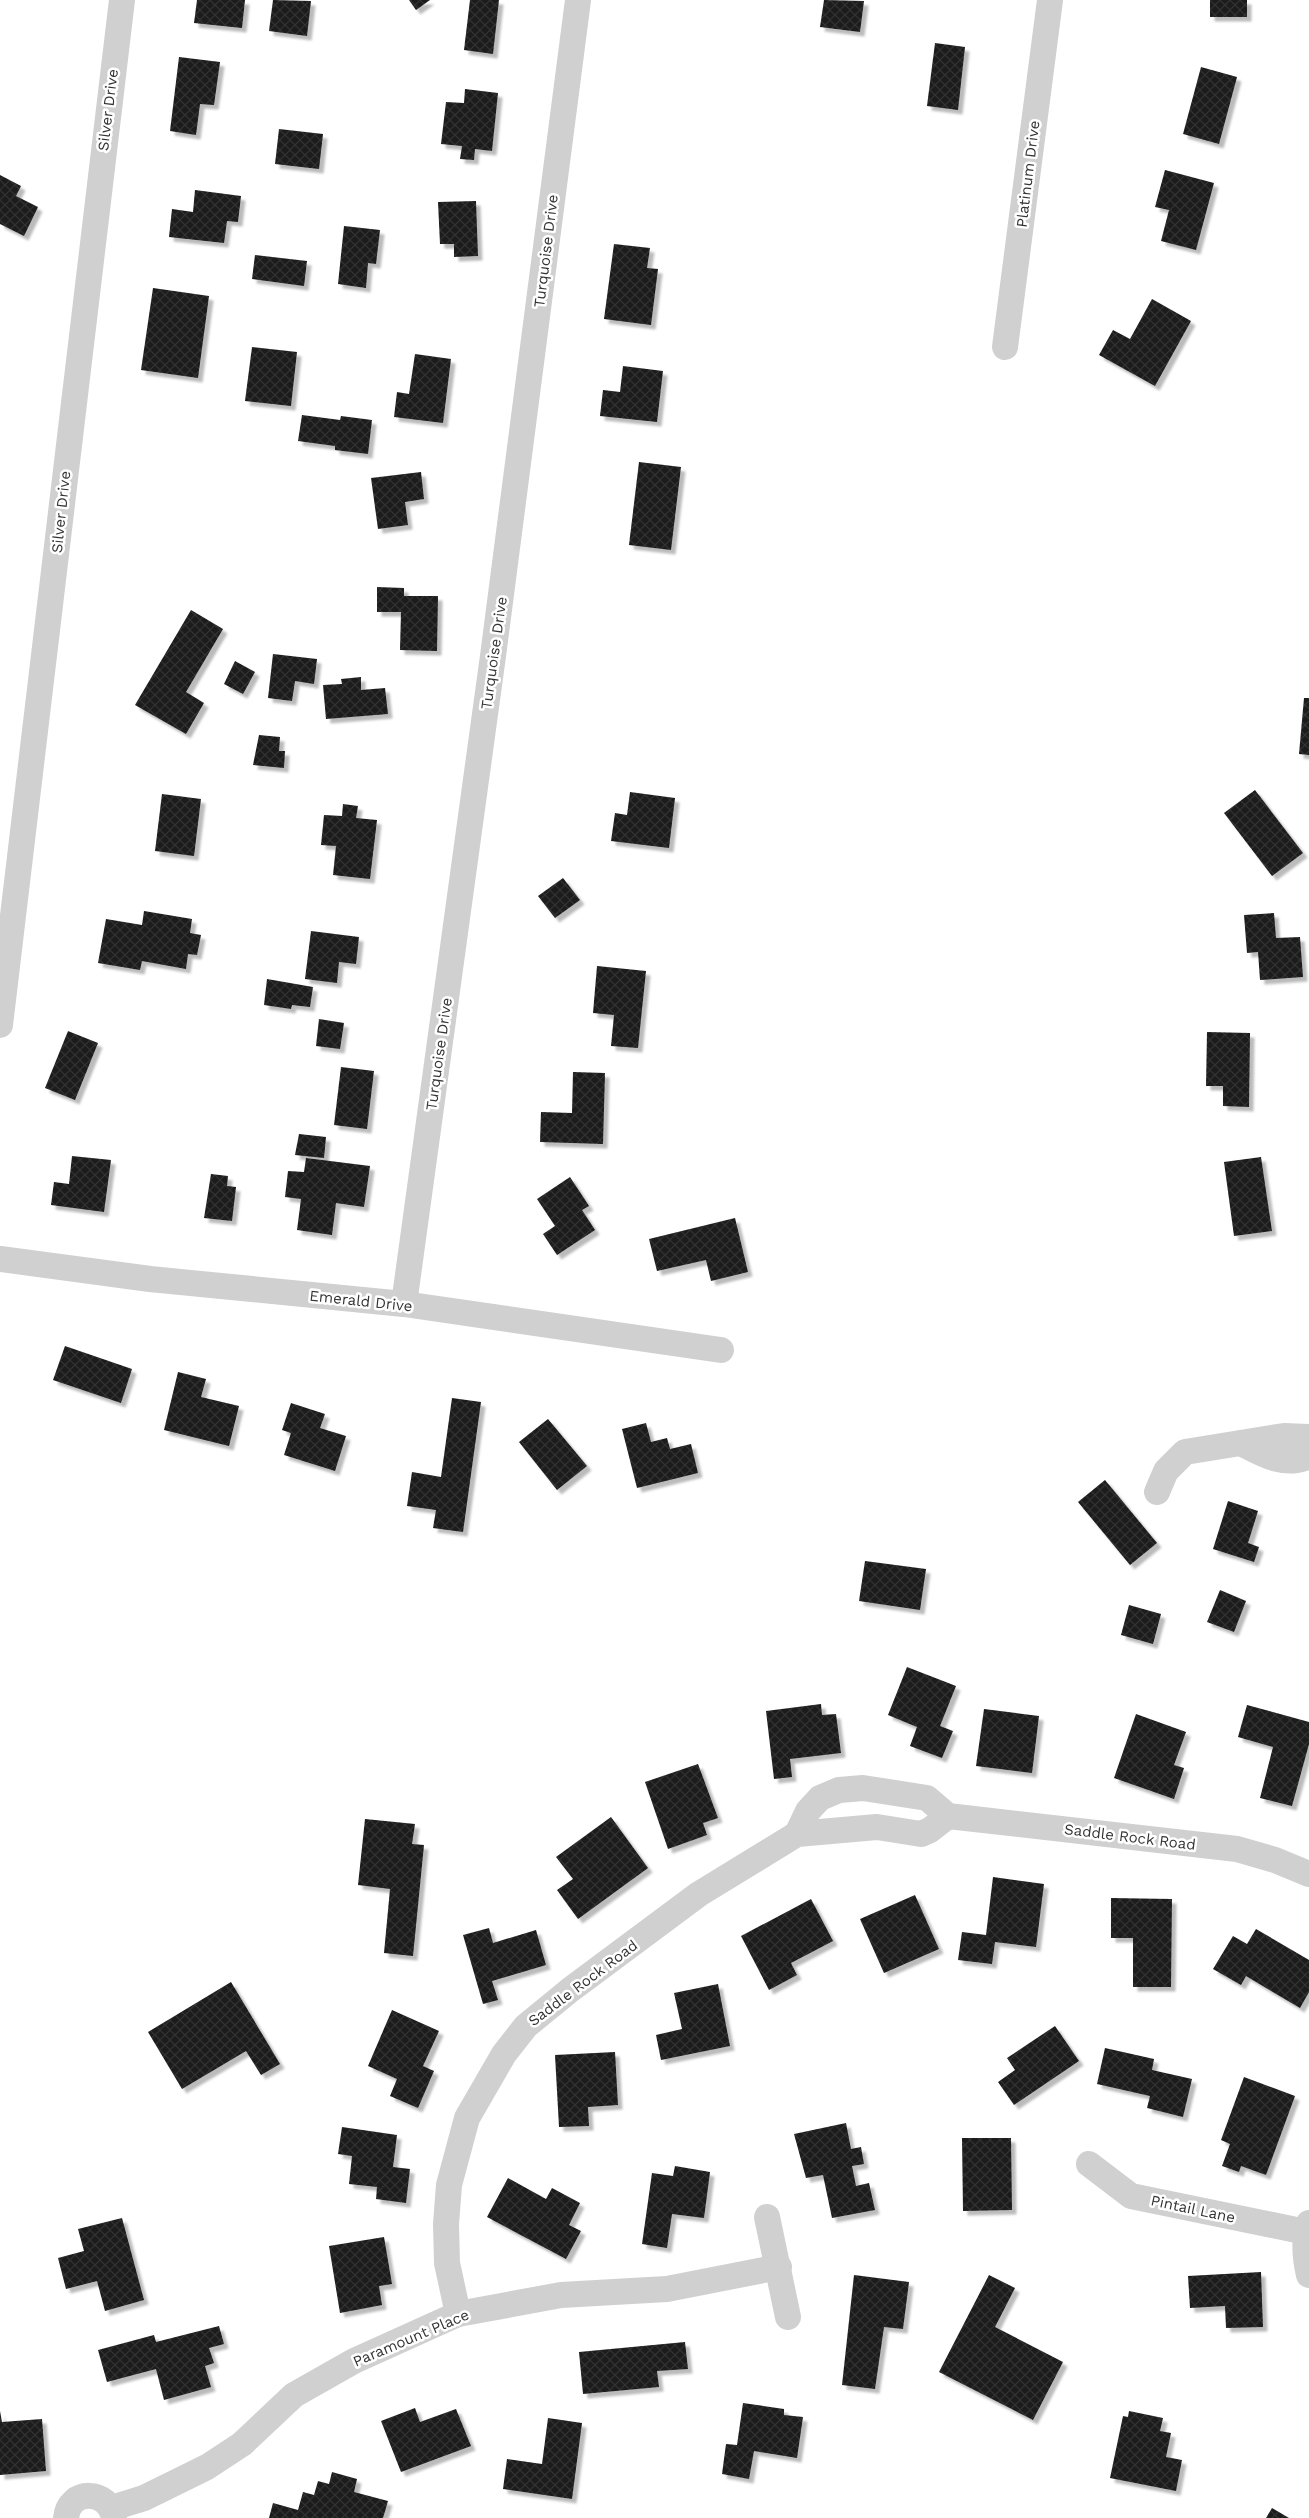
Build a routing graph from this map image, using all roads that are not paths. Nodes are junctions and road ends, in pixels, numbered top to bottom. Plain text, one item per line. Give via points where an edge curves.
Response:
1 (122, 0) edge
2 (578, 0) edge
3 (1050, 0) edge
4 (1005, 347) dead end
5 (0, 1024) edge
6 (0, 1260) edge
7 (404, 1304) junction
8 (721, 1350) dead end
9 (1309, 1437) edge
10 (1240, 1443) junction
11 (1309, 1456) edge
12 (1157, 1492) dead end
13 (948, 1816) junction
14 (797, 1834) junction
15 (1309, 1874) edge
16 (1089, 2164) dead end
17 (767, 2217) dead end
18 (1307, 2228) edge
19 (779, 2267) junction
20 (1309, 2275) edge
21 (458, 2314) junction
22 (788, 2317) dead end
23 (113, 2513) edge
24 (66, 2518) edge

1 - 5 street, Silver Drive
2 - 7 street, Turquoise Drive via 493,656
3 - 4 street, Platinum Drive
6 - 7 street, Emerald Drive via 150,1280
7 - 8 street, Emerald Drive
9 - 10 street via 1284,1436
10 - 11 street via 1283,1461 1294,1462
10 - 12 street via 1185,1452 1166,1471
13 - 14 street, Saddle Rock Road via 921,1834 878,1827
13 - 14 street via 927,1798 863,1788 839,1790 820,1798 808,1811
13 - 15 street, Saddle Rock Road via 1237,1850 1275,1860
14 - 21 street, Saddle Rock Road via 699,1894 570,1990 526,2026 504,2054 468,2118 449,2185 447,2263
16 - 18 street, Pintail Lane via 1131,2196
17 - 19 street
18 - 20 street
19 - 21 street, Paramount Place via 667,2289 561,2294
19 - 22 street
21 - 23 street, Paramount Place via 354,2361 294,2395 242,2444 207,2467
23 - 24 street, Paramount Place via 103,2499 88,2495 73,2501

